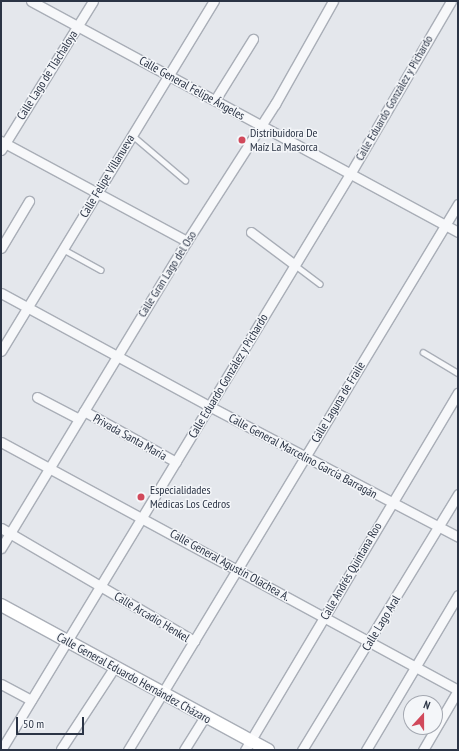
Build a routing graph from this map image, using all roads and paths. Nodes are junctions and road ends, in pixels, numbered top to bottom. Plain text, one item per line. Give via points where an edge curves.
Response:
1 (31, 1) edge
2 (93, 1) edge
3 (214, 1) edge
4 (333, 1) edge
5 (451, 1) edge
6 (77, 26) junction
7 (253, 39) dead end
8 (169, 75) junction
9 (215, 100) junction
10 (261, 126) junction
11 (132, 135) junction
12 (2, 145) edge
13 (350, 174) junction
14 (185, 180) dead end
15 (97, 193) junction
16 (29, 202) dead end
17 (458, 204) edge
18 (445, 225) junction
19 (251, 232) dead end
20 (458, 232) edge
21 (187, 241) junction
22 (1, 248) edge
23 (63, 249) junction
24 (295, 265) junction
25 (101, 270) dead end
26 (320, 284) dead end
27 (1, 293) edge
28 (28, 307) junction
29 (1, 351) edge
30 (423, 352) dead end
31 (116, 356) junction
32 (458, 373) edge
33 (458, 394) edge
34 (37, 396) dead end
35 (209, 406) junction
36 (81, 415) junction
37 (1, 442) edge
38 (305, 456) junction
39 (176, 462) junction
40 (50, 467) junction
41 (458, 494) edge
42 (392, 502) junction
43 (142, 517) junction
44 (439, 527) junction
45 (1, 528) edge
46 (10, 533) junction
47 (458, 537) edge
48 (1, 548) edge
49 (237, 569) junction
50 (100, 586) junction
51 (456, 602) edge
52 (1, 605) edge
53 (324, 618) junction
54 (194, 641) junction
55 (66, 642) junction
56 (370, 642) junction
57 (414, 667) junction
58 (114, 668) junction
59 (1, 684) edge
60 (458, 690) edge
61 (162, 694) junction
62 (31, 700) junction
63 (205, 717) junction
64 (247, 745) edge
65 (3, 749) edge
66 (61, 749) edge
67 (128, 750) edge
68 (184, 750) edge
69 (268, 750) edge
70 (302, 750) edge
71 (366, 750) edge
72 (423, 750) edge

1 - 6 street, Calle General Felipe Ángeles
2 - 6 street, Calle Lago de Tlachaloya
3 - 8 street, Calle Felipe Villanueva
4 - 10 street, Calle Gran Lago del Oso
5 - 13 street, Calle Eduardo González y Pichardo
6 - 8 street, Calle General Felipe Ángeles
6 - 12 street, Calle Lago de Tlachaloya
7 - 9 street
8 - 9 street, Calle General Felipe Ángeles
8 - 11 street, Calle Felipe Villanueva
9 - 10 street, Calle General Felipe Ángeles
10 - 13 street, Calle General Felipe Ángeles
10 - 21 street, Calle Gran Lago del Oso
11 - 14 lane
11 - 15 street, Calle Felipe Villanueva
12 - 15 street
13 - 18 street, Calle General Felipe Ángeles
13 - 24 street, Calle Eduardo González y Pichardo
15 - 21 street
15 - 23 street, Calle Felipe Villanueva
16 - 22 street
17 - 18 street, Calle Laguna de Fraile
18 - 20 street, Calle General Felipe Ángeles
18 - 38 street, Calle Laguna de Fraile
19 - 24 street
21 - 31 street, Calle Gran Lago del Oso
23 - 25 lane
23 - 28 street, Calle Felipe Villanueva
24 - 26 lane
24 - 35 street, Calle Eduardo González y Pichardo
27 - 28 street, Calle General Marcelino García Barragán
28 - 29 street, Calle Felipe Villanueva
28 - 31 street, Calle General Marcelino García Barragán
30 - 32 lane
31 - 35 street, Calle General Marcelino García Barragán
31 - 36 street, Calle Gran Lago del Oso
33 - 42 street, Calle Andrés Quintana Roo
34 - 36 street, Privada Santa María
35 - 38 street, Calle General Marcelino García Barragán
35 - 39 street, Calle Eduardo González y Pichardo
36 - 39 street, Privada Santa María
36 - 40 street, Calle Gran Lago del Oso
37 - 40 street, Calle General Agustín Olachea A.
38 - 42 street, Calle General Marcelino García Barragán
38 - 49 street, Calle Laguna de Fraile
39 - 43 street, Calle Eduardo González y Pichardo
40 - 43 street, Calle General Agustín Olachea A.
40 - 46 street, Calle Gran Lago del Oso
41 - 44 street, Calle Lago Aral
42 - 44 street, Calle General Marcelino García Barragán
42 - 53 street, Calle Andrés Quintana Roo
43 - 49 street, Calle General Agustín Olachea A.
43 - 50 street, Calle Eduardo González y Pichardo
44 - 47 street, Calle General Marcelino García Barragán
44 - 56 street, Calle Lago Aral
45 - 46 street, Calle Arcadio Henkel
46 - 48 street, Calle Gran Lago del Oso
46 - 50 street, Calle Arcadio Henkel
49 - 53 street, Calle General Agustín Olachea A.
49 - 54 street, Calle Laguna de Fraile
50 - 54 street, Calle Arcadio Henkel
50 - 55 street, Calle Eduardo González y Pichardo
51 - 57 street
52 - 55 main road, Calle General Eduardo Hernández Cházaro
53 - 56 street, Calle General Agustín Olachea A.
53 - 64 street, Calle Andrés Quintana Roo
54 - 61 street, Calle Arcadio Henkel
55 - 58 main road, Calle General Eduardo Hernández Cházaro
55 - 62 street, Calle Eduardo González y Pichardo
56 - 57 street, Calle General Agustín Olachea A.
56 - 70 street, Calle Lago Aral
57 - 60 street, Calle General Agustín Olachea A.
57 - 71 street
58 - 61 main road, Calle General Eduardo Hernández Cházaro
58 - 66 street
59 - 62 street
60 - 72 street
61 - 63 main road, Calle General Eduardo Hernández Cházaro
61 - 67 street, Calle Arcadio Henkel
62 - 65 street, Calle Eduardo González y Pichardo
63 - 64 main road, Calle General Eduardo Hernández Cházaro
63 - 68 street
64 - 69 main road, Calle General Eduardo Hernández Cházaro

